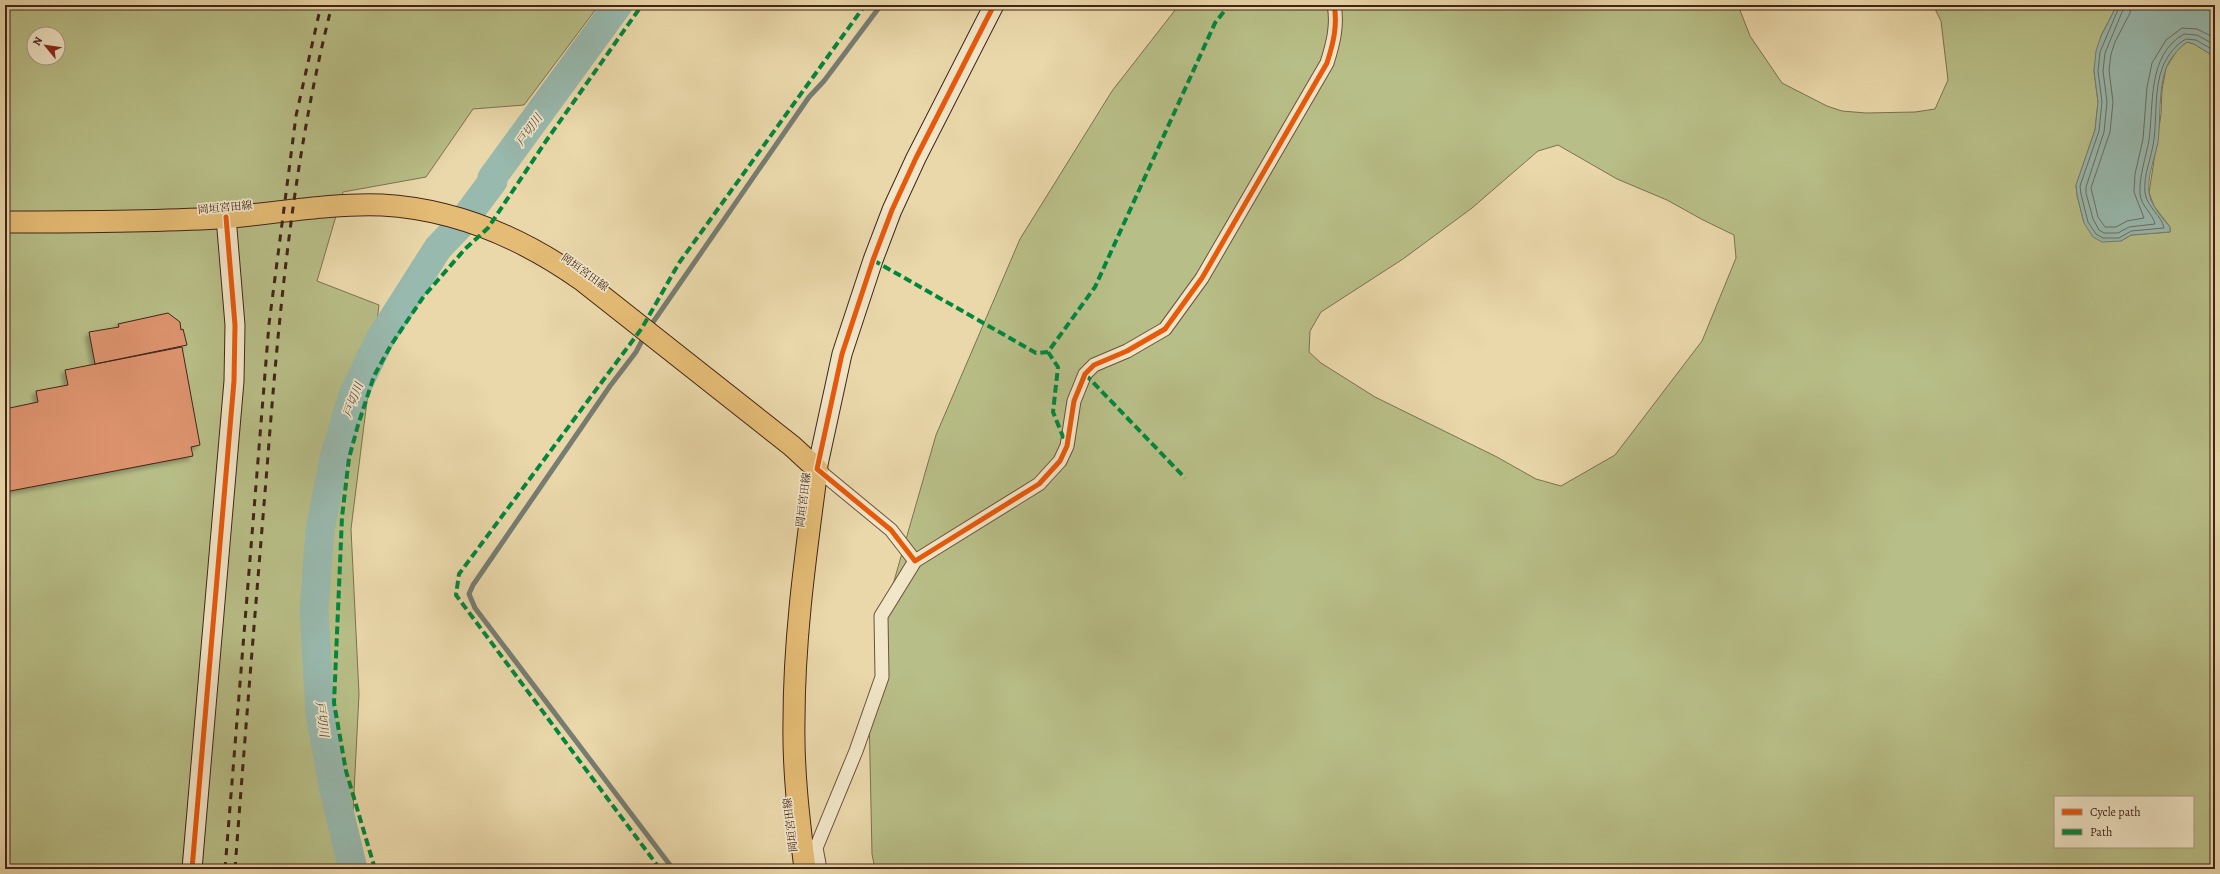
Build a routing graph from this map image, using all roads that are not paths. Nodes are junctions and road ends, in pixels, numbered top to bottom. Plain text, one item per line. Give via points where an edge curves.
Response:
1 (994, 5) edge
2 (1334, 5) edge
3 (226, 217) junction
4 (5, 222) edge
5 (817, 470) junction
6 (915, 561) junction
7 (192, 869) edge
8 (805, 869) edge
9 (820, 869) edge

1 - 5 street via 892,210 842,354
2 - 6 street via 1334,40 1327,63 1202,278 1178,314 1165,330 1127,351 1094,365 1084,374 1074,401 1067,446 1060,461 1039,484
3 - 4 main road, 岡垣宮田線 via 152,222
3 - 5 main road, 岡垣宮田線 via 361,205 406,208 479,225 522,244 583,281 792,446
3 - 7 street via 235,325 234,381
5 - 6 street via 891,530
5 - 8 main road, 岡垣宮田線 via 802,588 794,721 796,802
6 - 9 street via 881,616 882,677 856,751 816,848

